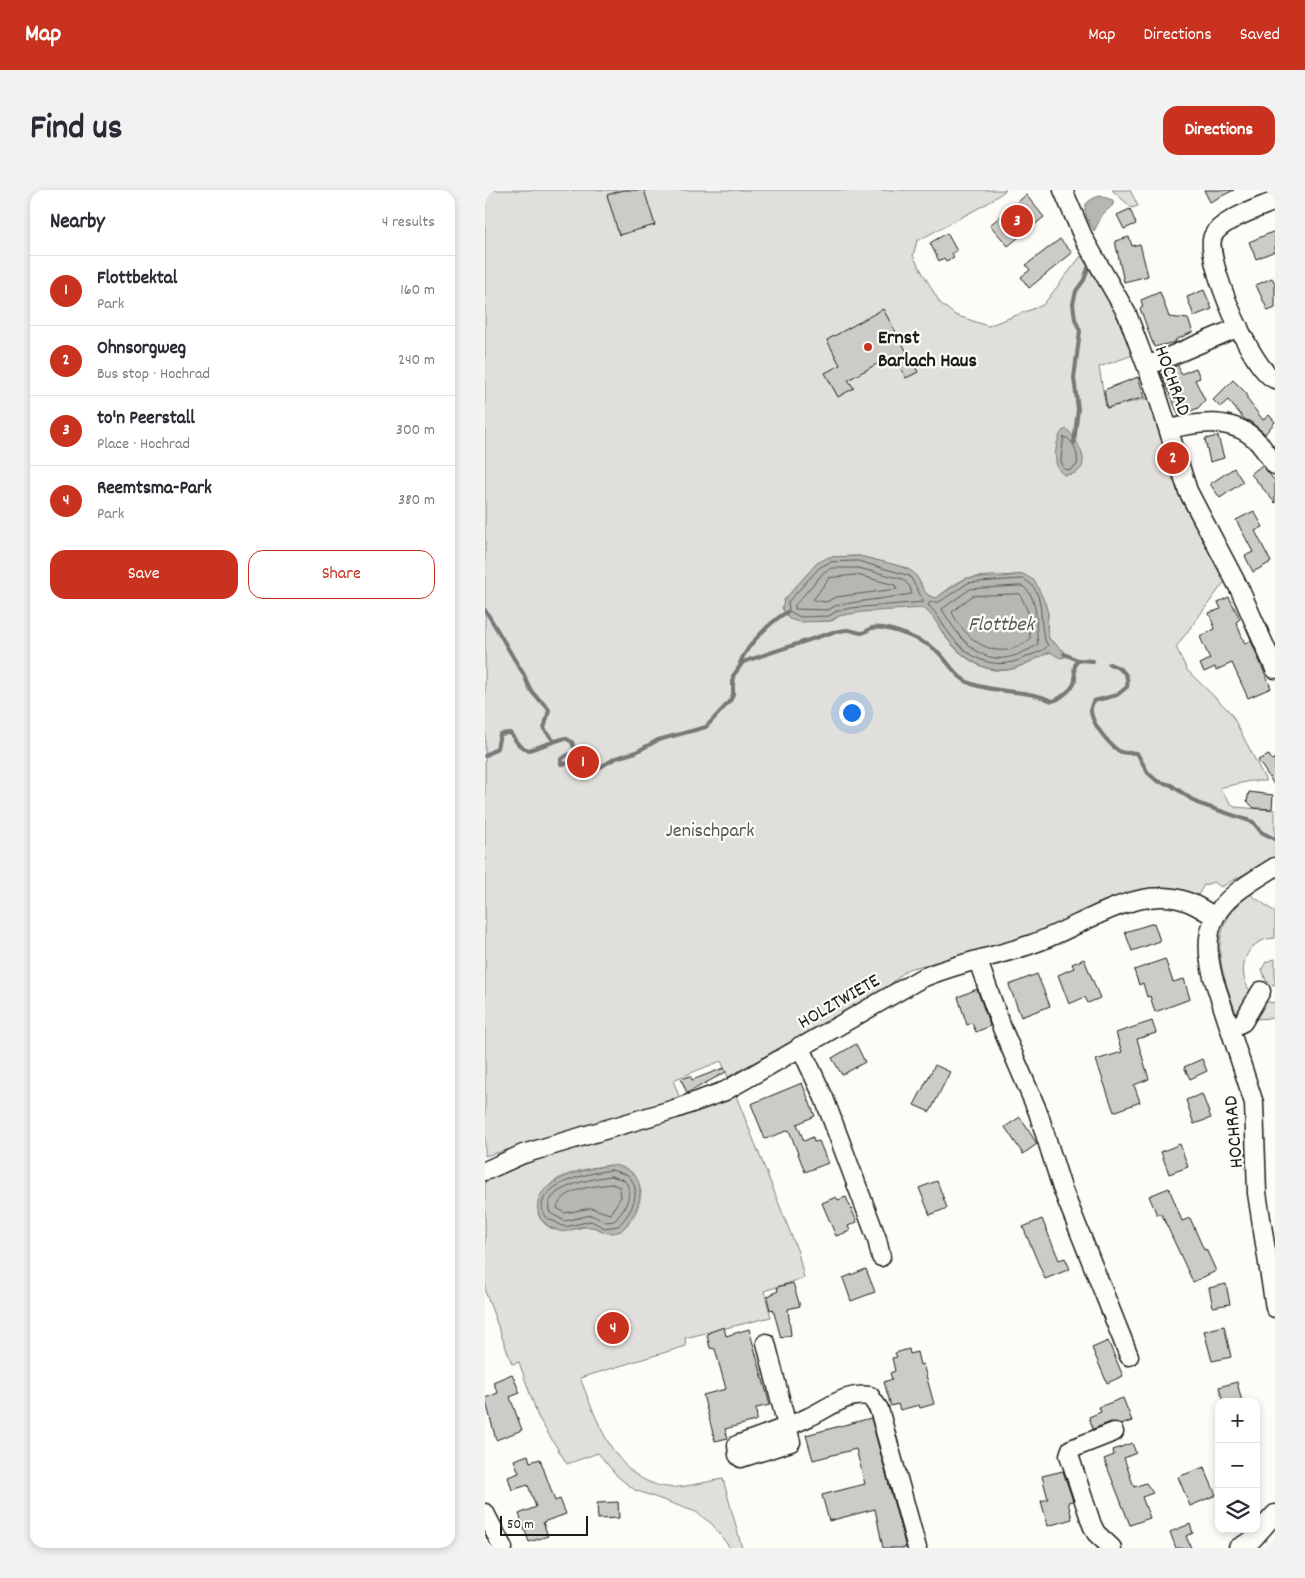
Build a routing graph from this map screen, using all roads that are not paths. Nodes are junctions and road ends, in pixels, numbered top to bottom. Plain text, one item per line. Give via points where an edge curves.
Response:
1 (1063, 190) edge
2 (1275, 201) edge
3 (1239, 327) junction
4 (1147, 366) junction
5 (1275, 379) edge
6 (1169, 429) junction
7 (1275, 465) edge
8 (1275, 669) edge
9 (1275, 867) edge
10 (1215, 917) junction
11 (977, 961) junction
12 (1261, 991) dead end
13 (1231, 1028) junction
14 (801, 1046) junction
15 (485, 1172) edge
16 (881, 1257) dead end
17 (1275, 1308) edge
18 (766, 1343) dead end
19 (1129, 1356) dead end
20 (1114, 1432) dead end
21 (485, 1513) edge
22 (1275, 1514) edge
23 (503, 1548) edge
24 (917, 1548) edge
25 (1112, 1548) edge
26 (1238, 1548) edge

1 - 4 street, HOCHRAD via 1089,248 1124,308
2 - 3 street via 1225,223 1212,237 1216,267
3 - 4 street
3 - 5 street via 1261,369
4 - 6 street, HOCHRAD
6 - 7 street via 1210,424 1237,428 1256,440
6 - 8 street, HOCHRAD via 1188,491 1240,590
9 - 10 street, HOCHRAD via 1227,898
10 - 11 street, HOLZTWIETE via 1186,900 1148,898 1124,904 1034,944
10 - 13 street, HOCHRAD via 1208,940 1209,961
11 - 14 street, HOLZTWIETE via 920,978
11 - 19 street via 1038,1112 1063,1188
12 - 13 street via 1243,1022
13 - 17 street, HOCHRAD via 1254,1103 1257,1193
14 - 15 street, HOLZTWIETE via 725,1091 523,1154
14 - 16 street via 825,1098
18 - 24 street via 786,1426 851,1396 870,1396 876,1402
20 - 25 street via 1071,1449 1069,1455 1092,1525
21 - 23 street
22 - 26 street via 1252,1540

